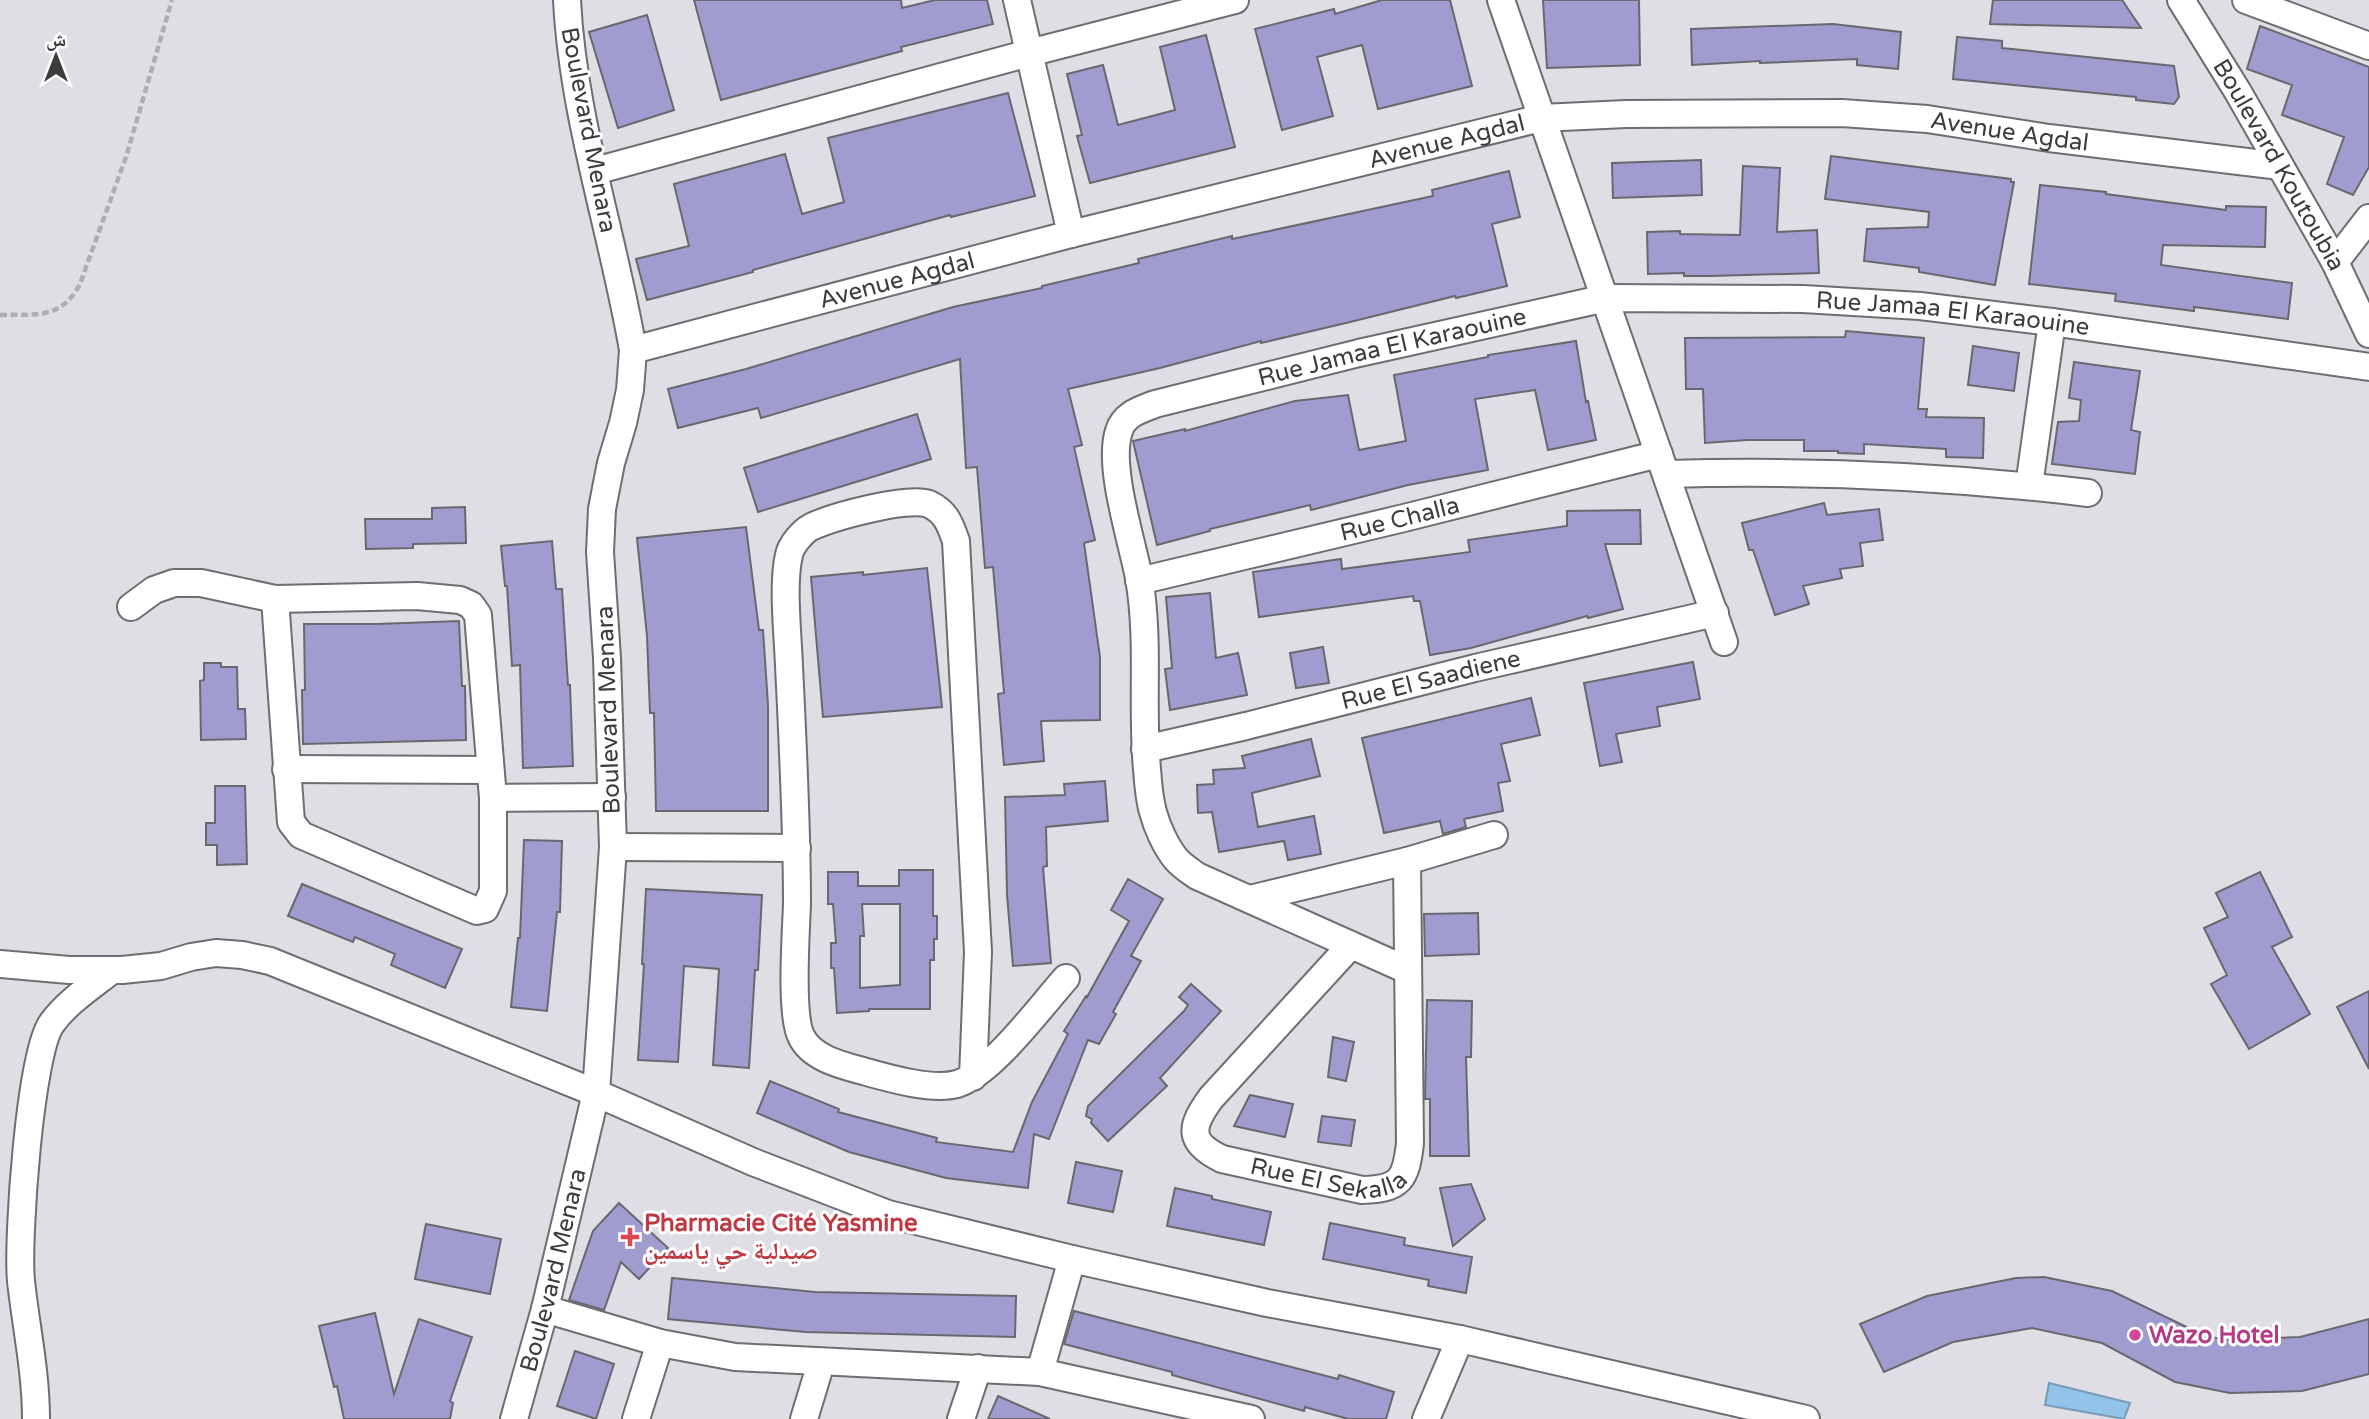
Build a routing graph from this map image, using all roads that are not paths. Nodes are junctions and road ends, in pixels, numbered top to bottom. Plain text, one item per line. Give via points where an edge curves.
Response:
1 (568, 0) edge
2 (1017, 0) edge
3 (1236, 0) edge
4 (1501, 0) edge
5 (2181, 0) edge
6 (2246, 0) edge
7 (2369, 46) edge
8 (1029, 53) junction
9 (1541, 118) junction
10 (2280, 166) junction
11 (595, 171) junction
12 (2369, 218) edge
13 (1071, 234) junction
14 (2335, 262) junction
15 (1606, 298) junction
16 (2052, 322) junction
17 (2369, 334) edge
18 (633, 350) junction
19 (2369, 367) edge
20 (1663, 464) junction
21 (2029, 486) junction
22 (2088, 493) dead end
23 (1139, 580) junction
24 (275, 599) junction
25 (131, 607) dead end
26 (1715, 613) junction
27 (1724, 642) dead end
28 (1145, 749) junction
29 (286, 769) junction
30 (490, 770) junction
31 (612, 797) junction
32 (493, 798) junction
33 (1494, 835) dead end
34 (613, 847) junction
35 (797, 848) junction
36 (1407, 861) junction
37 (1250, 899) junction
38 (1351, 945) junction
39 (0, 964) edge
40 (112, 970) junction
41 (1407, 970) junction
42 (1066, 978) dead end
43 (972, 1077) junction
44 (596, 1093) junction
45 (1072, 1259) junction
46 (545, 1309) junction
47 (1460, 1339) junction
48 (660, 1343) junction
49 (821, 1363) junction
50 (978, 1368) junction
51 (1040, 1372) junction
52 (1147, 1408) edge
53 (36, 1419) edge
54 (514, 1419) edge
55 (636, 1419) edge
56 (804, 1419) edge
57 (961, 1419) edge
58 (1251, 1419) edge
59 (1426, 1419) edge
60 (1806, 1419) edge

1 - 11 street, Boulevard Menara via 571,57
2 - 8 street
3 - 8 street
4 - 9 street
5 - 10 street, Boulevard Koutoubia
6 - 7 street
8 - 11 street
8 - 13 street
9 - 10 street, Avenue Agdal via 1842,113 1927,119
9 - 13 street, Avenue Agdal
9 - 15 street
10 - 14 street, Boulevard Koutoubia
11 - 18 street, Boulevard Menara
12 - 14 street
13 - 18 street, Avenue Agdal
14 - 17 street, Boulevard Koutoubia
15 - 16 street, Rue Jamaa El Karaouine via 1859,302
15 - 20 street
15 - 23 street, Rue Jamaa El Karaouine via 1359,353 1135,411 1119,430 1116,471
16 - 19 street, Rue Jamaa El Karaouine
16 - 21 street
18 - 31 street, Boulevard Menara via 630,390 611,463 601,530
20 - 21 street, Rue Challa
20 - 23 street, Rue Challa
20 - 26 street
21 - 22 street, Rue Challa
23 - 28 street, Rue Jamaa El Karaouine via 1145,636
24 - 25 street via 201,583 174,583 154,590
24 - 29 street
24 - 30 street via 417,596 471,605 478,615
26 - 27 street
26 - 28 street, Rue El Saadiene
28 - 37 street, Rue Jamaa El Karaouine via 1153,812 1176,859 1197,876
29 - 30 street
29 - 32 street via 288,814 301,835 477,911 485,909 493,891
30 - 32 street
31 - 32 street
31 - 34 street, Boulevard Menara
33 - 36 street
34 - 35 street
34 - 44 street, Boulevard Menara
35 - 43 street via 796,1018 805,1043 824,1058 885,1077 934,1086 958,1084
35 - 43 street via 789,554 809,528 874,508 926,503 949,519 956,541 978,952
36 - 37 street
36 - 41 street, Rue El Sekalla
37 - 38 street, Rue Jamaa El Karaouine
38 - 41 street, Rue Jamaa El Karaouine
38 - 41 street, Rue El Sekalla via 1198,1115 1196,1138 1207,1152 1362,1191 1386,1188 1403,1177 1410,1143
39 - 40 street
40 - 44 street via 216,953 270,961
40 - 53 street via 51,1023 36,1073 20,1255
42 - 43 street via 998,1055
44 - 45 street via 752,1162 888,1214
44 - 46 street, Boulevard Menara
45 - 47 street via 1267,1303
45 - 51 street
46 - 48 street
46 - 54 street, Boulevard Menara
47 - 59 street
47 - 60 street
48 - 49 street via 735,1357
48 - 55 street
49 - 50 street
49 - 56 street
50 - 51 street
50 - 57 street
51 - 52 street
52 - 58 street

